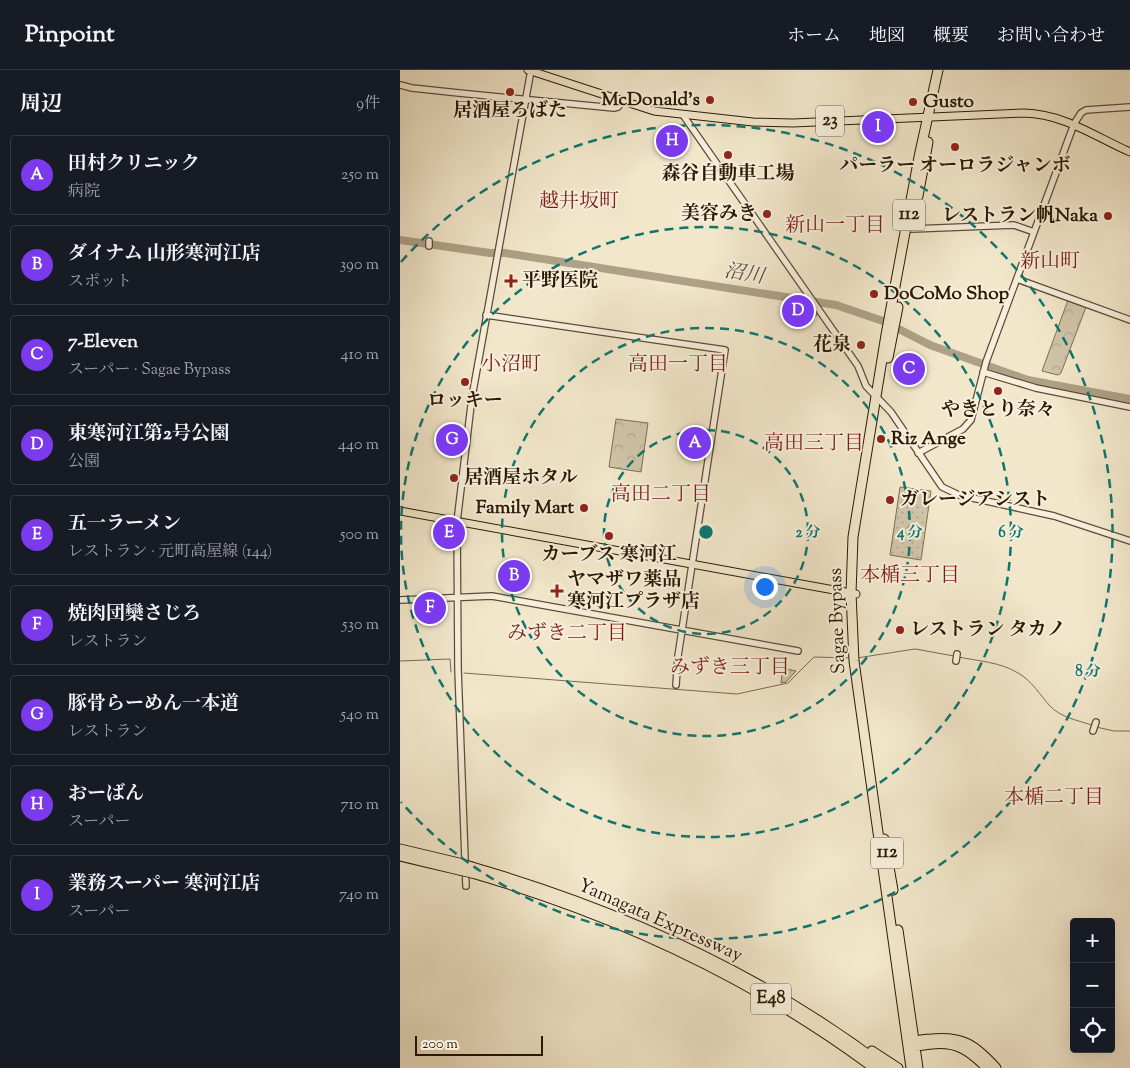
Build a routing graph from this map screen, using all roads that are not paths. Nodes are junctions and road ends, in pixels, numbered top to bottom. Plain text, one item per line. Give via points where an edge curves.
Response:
1 (530, 70) edge
2 (938, 70) edge
3 (400, 85) edge
4 (527, 99) junction
5 (623, 101) junction
6 (1129, 107) edge
7 (683, 115) junction
8 (929, 117) junction
9 (1074, 124) junction
10 (1130, 152) edge
11 (912, 229) junction
12 (1034, 232) junction
13 (1017, 279) junction
14 (893, 314) junction
15 (486, 315) junction
16 (1130, 320) edge
17 (983, 372) junction
18 (879, 399) junction
19 (1130, 407) edge
20 (918, 453) junction
21 (400, 512) edge
22 (457, 522) junction
23 (1130, 541) edge
24 (694, 565) junction
25 (853, 594) junction
26 (457, 598) junction
27 (400, 600) edge
28 (683, 629) junction
29 (798, 651) dead end
30 (676, 685) dead end
31 (1096, 722) dead end
32 (1093, 731) dead end
33 (400, 849) edge
34 (400, 856) edge
35 (459, 866) junction
36 (466, 886) dead end
37 (663, 939) junction
38 (817, 1020) junction
39 (913, 1044) junction
40 (874, 1068) edge
41 (886, 1068) edge
42 (898, 1068) edge
43 (911, 1068) edge
44 (918, 1068) edge
45 (987, 1068) edge
46 (996, 1068) edge

1 - 4 street
1 - 5 main road, 23
2 - 8 highway, Sagae Bypass / 112
3 - 4 street
4 - 5 street via 614,108
4 - 15 street
5 - 7 main road, 23 via 654,111
6 - 9 street via 1083,111
7 - 8 main road, 23 via 777,123
7 - 18 street via 858,366 866,386
8 - 9 main road, 23 via 1034,113
8 - 11 highway, Sagae Bypass / 112 via 929,138
8 - 14 highway, Sagae Bypass / 112
9 - 10 main road, 23
9 - 12 street
11 - 12 street via 1014,225
11 - 14 highway, Sagae Bypass / 112
12 - 13 street
13 - 16 street
13 - 17 street
14 - 18 highway, Sagae Bypass / 112
15 - 22 street
15 - 24 street via 725,350
17 - 19 street via 1036,388
17 - 20 street via 968,425
18 - 20 street
18 - 25 highway, Sagae Bypass / 112 via 853,537
20 - 23 street via 942,488 949,492 1054,516
21 - 22 main road
22 - 24 main road
22 - 26 street
24 - 25 main road
24 - 28 street
25 - 39 highway, Sagae Bypass / 112 via 856,657
26 - 27 street
26 - 28 street via 492,596
26 - 36 street
28 - 29 street
28 - 30 street
31 - 32 street
33 - 35 highway, Yamagata Expressway / E48
34 - 35 highway, Yamagata Expressway / E48
35 - 37 highway, Yamagata Expressway / E48, bridge
37 - 38 highway, Yamagata Expressway / E48 via 736,972
37 - 40 highway, Yamagata Expressway / E48 via 770,999
38 - 41 highway, Yamagata Expressway / E48
38 - 42 highway
39 - 43 highway, Sagae Bypass / 112
39 - 44 highway, Sagae Bypass / 112
39 - 45 highway via 962,1046
39 - 46 highway via 939,1038 957,1039 975,1047

